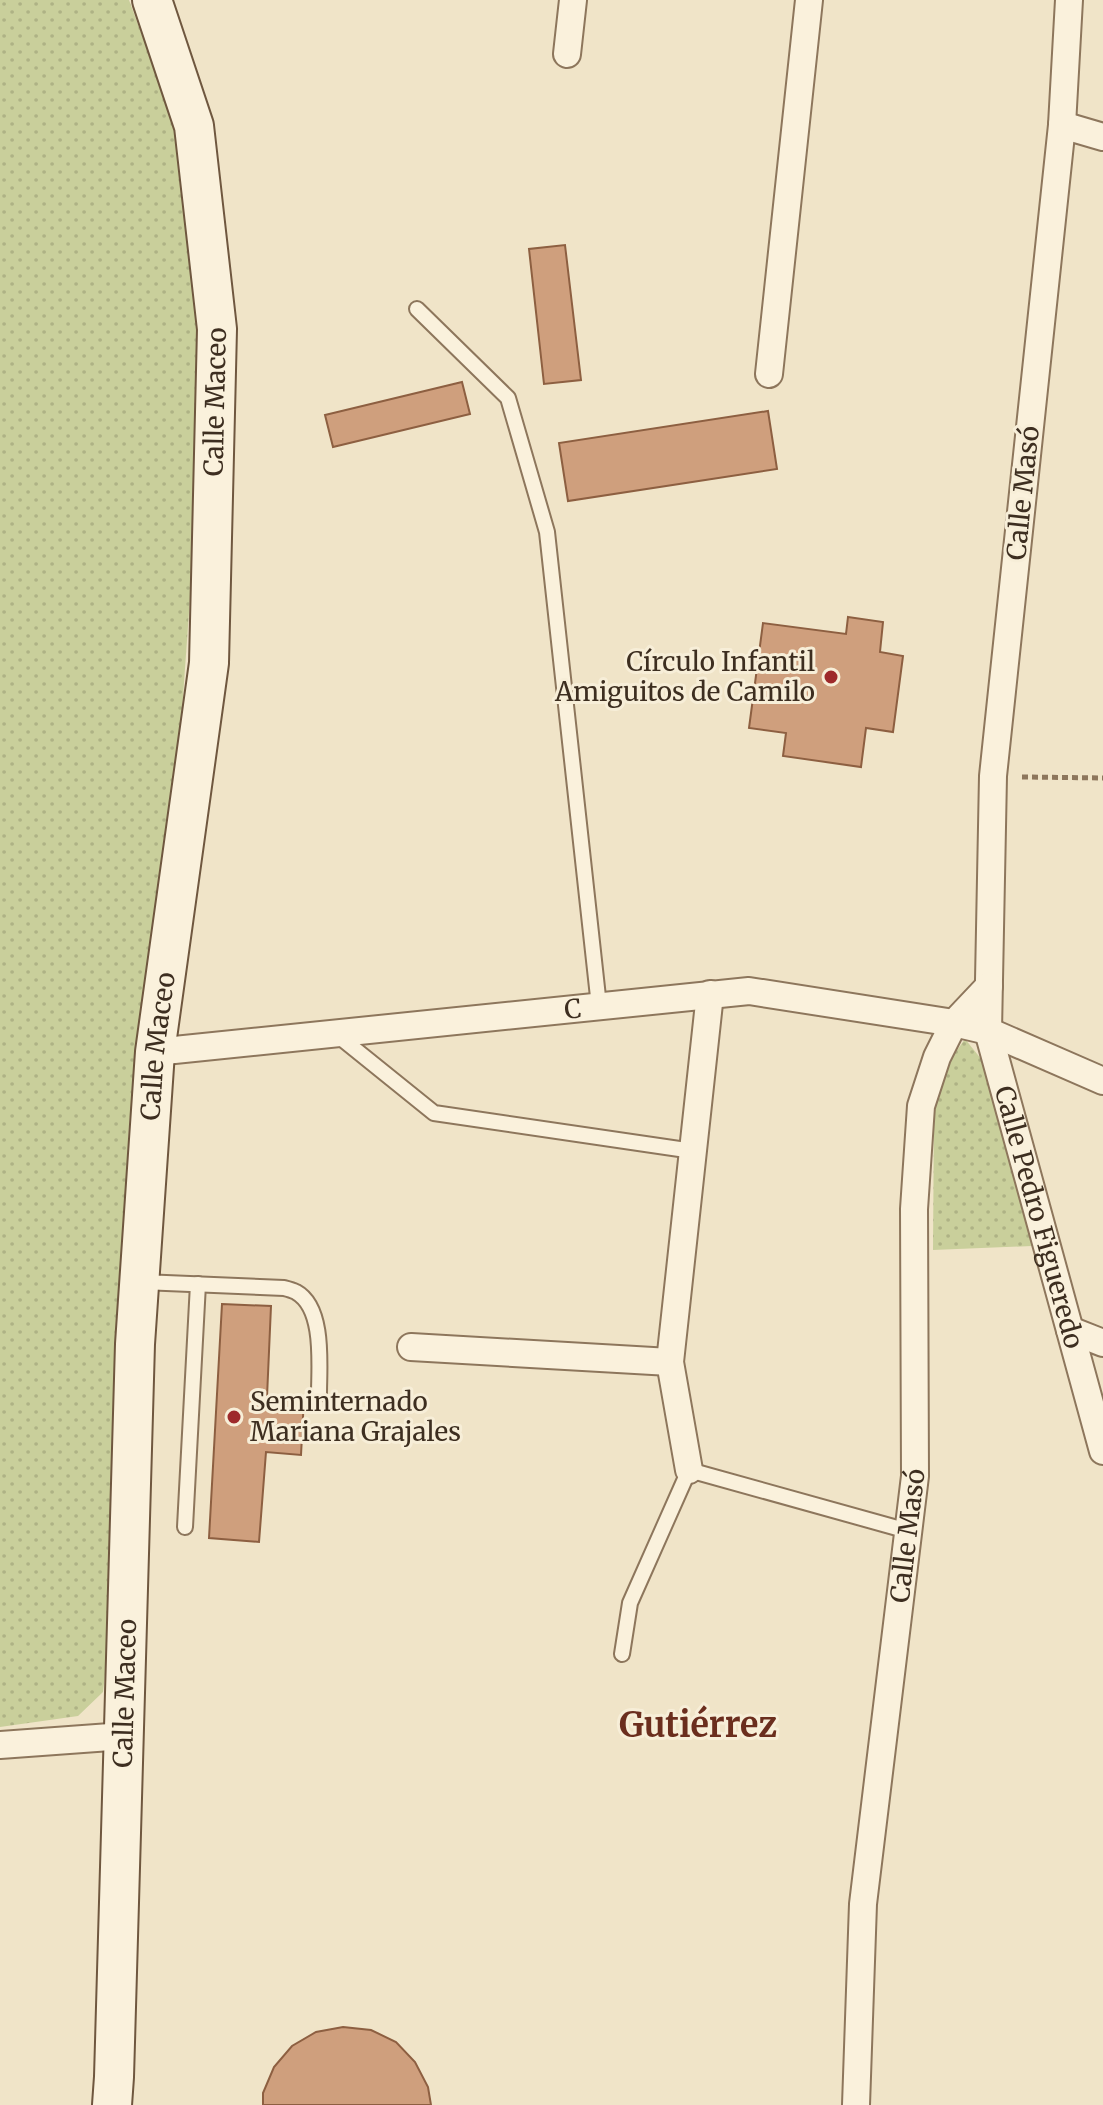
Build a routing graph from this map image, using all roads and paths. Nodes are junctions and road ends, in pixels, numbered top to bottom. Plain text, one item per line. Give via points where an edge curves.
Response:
1 (152, 0) edge
2 (573, 0) edge
3 (809, 0) edge
4 (1069, 0) edge
5 (567, 54) dead end
6 (1062, 125) junction
7 (1103, 137) edge
8 (417, 309) dead end
9 (769, 374) dead end
10 (993, 776) junction
11 (1103, 778) edge
12 (989, 986) junction
13 (710, 994) junction
14 (599, 1006) junction
15 (954, 1023) junction
16 (988, 1031) junction
17 (334, 1033) junction
18 (155, 1052) junction
19 (1103, 1081) edge
20 (693, 1151) junction
21 (139, 1282) junction
22 (198, 1284) junction
23 (1070, 1330) junction
24 (1103, 1343) edge
25 (411, 1347) dead end
26 (670, 1362) junction
27 (319, 1394) dead end
28 (1103, 1451) edge
29 (689, 1470) junction
30 (185, 1527) dead end
31 (908, 1531) junction
32 (622, 1654) dead end
33 (124, 1736) junction
34 (0, 1745) edge
35 (112, 2105) edge
36 (856, 2105) edge

1 - 18 street, Calle Maceo via 194,126 217,329 209,663
2 - 5 street
3 - 9 street
4 - 6 street, Calle Masó
6 - 7 street
6 - 10 street, Calle Masó
8 - 14 lane via 508,398 547,532
10 - 11 path
10 - 12 street, Calle Masó
12 - 15 street, Calle Masó
12 - 16 street, Calle Masó
13 - 14 street, C
13 - 15 street, C via 749,991
13 - 20 street
14 - 17 street, C
15 - 16 street, C
15 - 31 street, Calle Masó via 921,1106 914,1209 915,1476
16 - 19 street, C
16 - 23 street, Calle Pedro Figueredo
17 - 18 street, C
17 - 20 lane via 434,1113
18 - 21 street, Calle Maceo
20 - 26 street
21 - 22 lane
21 - 33 street, Calle Maceo
22 - 27 lane via 284,1288 304,1299 319,1341
22 - 30 lane
23 - 24 street
23 - 28 street, Calle Pedro Figueredo
25 - 26 street
26 - 29 street
29 - 31 lane
29 - 32 lane via 630,1603
31 - 36 street, Calle Masó via 863,1904
33 - 34 street
33 - 35 street, Calle Maceo

